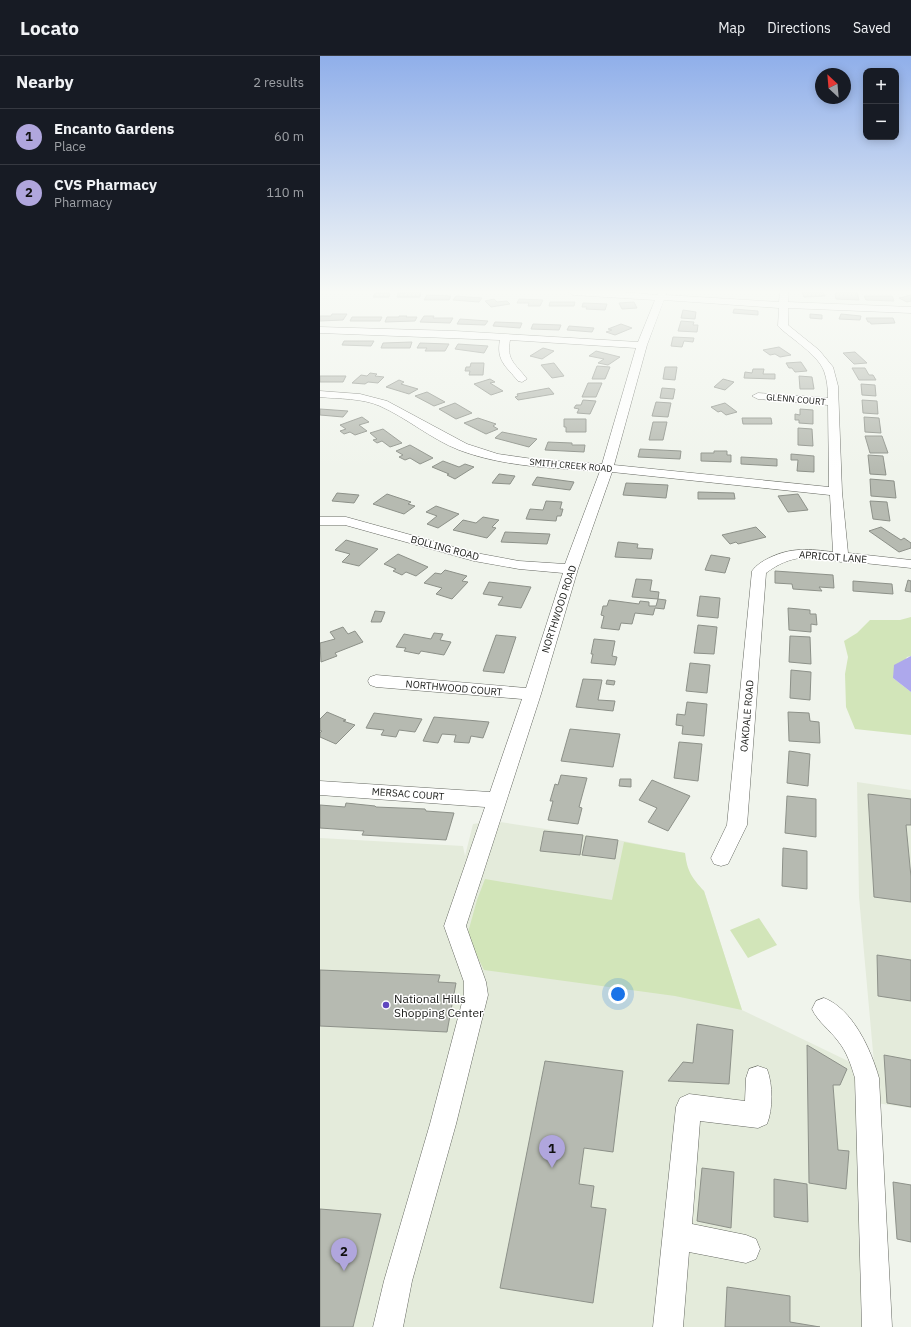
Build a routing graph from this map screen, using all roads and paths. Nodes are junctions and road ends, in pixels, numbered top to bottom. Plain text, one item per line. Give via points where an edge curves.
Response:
1 (503, 351) edge
2 (640, 351) edge
3 (814, 351) edge
4 (522, 379) dead end
5 (320, 394) edge
6 (758, 396) dead end
7 (833, 402) junction
8 (607, 468) junction
9 (836, 492) junction
10 (320, 521) edge
11 (841, 558) junction
12 (911, 564) edge
13 (571, 568) junction
14 (759, 571) joint
15 (376, 681) dead end
16 (532, 694) junction
17 (320, 788) edge
18 (496, 800) junction
19 (721, 858) dead end
20 (824, 1009) dead end
21 (758, 1078) dead end
22 (677, 1235) junction
23 (746, 1249) dead end
24 (388, 1327) edge
25 (668, 1327) edge
26 (877, 1327) edge

1 - 4 street via 504,357
2 - 8 street, NORTHWOOD ROAD
3 - 7 street via 829,369 834,386
5 - 8 street, SMITH CREEK ROAD via 360,397 383,403 463,448 496,457 540,464
6 - 7 street, GLENN COURT
7 - 9 street
8 - 9 street, SMITH CREEK ROAD
8 - 13 street, NORTHWOOD ROAD
9 - 11 street
10 - 13 street, BOLLING ROAD via 346,521 474,557 518,565
11 - 12 street, APRICOT LANE
11 - 14 street, APRICOT LANE via 805,554 786,555
13 - 16 street, NORTHWOOD ROAD
14 - 19 street, OAKDALE ROAD via 738,825
15 - 16 street, NORTHWOOD COURT
16 - 18 street, NORTHWOOD ROAD
17 - 18 street, MERSAC COURT
18 - 24 street, NORTHWOOD ROAD via 455,926 475,982 476,995 443,1124 398,1281
20 - 26 street via 847,1033 861,1057 867,1078
21 - 22 street via 758,1115 688,1107
22 - 23 street
22 - 25 street

